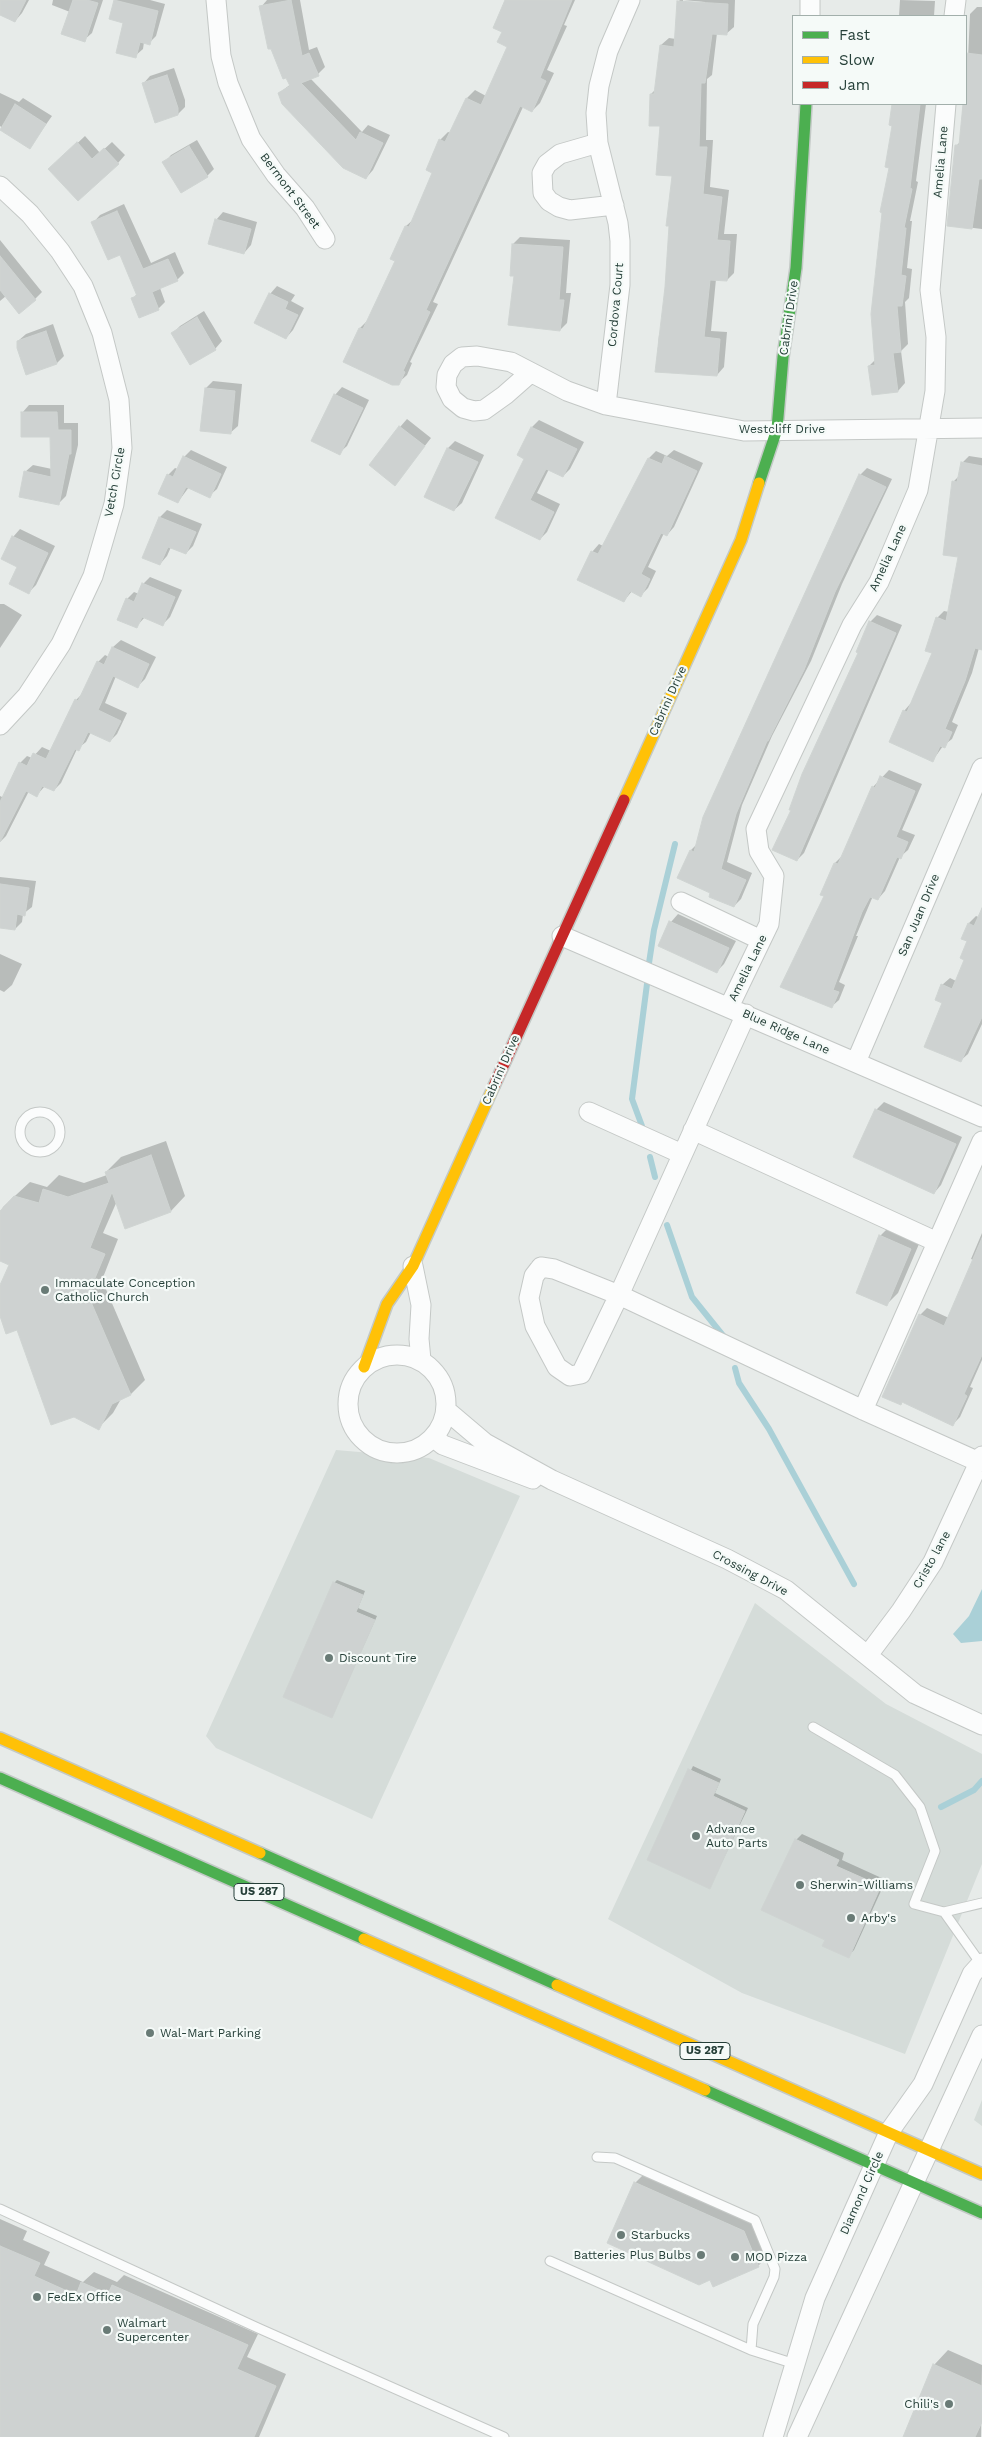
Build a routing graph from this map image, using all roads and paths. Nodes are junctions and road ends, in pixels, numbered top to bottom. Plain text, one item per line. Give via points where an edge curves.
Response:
1 (216, 0) edge
2 (630, 0) edge
3 (810, 0) edge
4 (956, 0) edge
5 (810, 15) edge
6 (954, 15) edge
7 (806, 105) edge
8 (946, 105) edge
9 (598, 143) junction
10 (0, 186) edge
11 (614, 204) junction
12 (325, 238) dead end
13 (530, 373) dead end
14 (606, 405) junction
15 (982, 428) edge
16 (777, 429) junction
17 (930, 429) junction
18 (0, 725) edge
19 (982, 768) edge
20 (681, 902) dead end
21 (562, 936) junction
22 (761, 940) junction
23 (737, 1010) junction
24 (856, 1062) junction
25 (589, 1112) dead end
26 (982, 1117) edge
27 (693, 1130) junction
28 (60, 1139) joint
29 (982, 1141) edge
30 (682, 1154) junction
31 (937, 1242) junction
32 (413, 1266) junction
33 (618, 1295) junction
34 (421, 1360) junction
35 (364, 1367) junction
36 (446, 1410) junction
37 (863, 1410) junction
38 (433, 1437) junction
39 (981, 1459) edge
40 (552, 1480) junction
41 (868, 1655) junction
42 (982, 1725) edge
43 (813, 1727) dead end
44 (0, 1738) edge
45 (0, 1778) edge
46 (982, 1903) edge
47 (944, 1912) junction
48 (982, 1964) edge
49 (982, 2035) edge
50 (889, 2132) junction
51 (930, 2151) junction
52 (597, 2157) dead end
53 (875, 2164) junction
54 (982, 2174) edge
55 (915, 2182) junction
56 (0, 2209) edge
57 (982, 2213) edge
58 (550, 2261) dead end
59 (751, 2350) junction
60 (795, 2364) junction
61 (504, 2437) edge
62 (773, 2437) edge
63 (798, 2437) edge

1 - 12 street, Bermont Street via 221,56 228,84 251,139
2 - 9 street, Cordova Court via 608,51 599,86 596,113
3 - 5 street
4 - 6 street
7 - 16 main road, Cabrini Drive via 796,268 782,357
8 - 17 street, Amelia Lane via 930,290 936,337 935,391
9 - 11 street, Cordova Court
9 - 11 street via 560,154 547,164 542,173 543,193 549,201 570,210
10 - 18 street, Vetch Circle via 30,214 83,286 102,332 119,400 122,448 114,504 93,576 61,644 27,696
11 - 14 street, Cordova Court via 620,241 620,285
13 - 14 street, Westcliff Drive
14 - 16 street, Westcliff Drive via 744,431
15 - 17 street, Westcliff Drive
16 - 17 street, Westcliff Drive
16 - 21 main road, Cabrini Drive via 741,540
17 - 22 street, Amelia Lane via 918,490 879,582 852,625 756,829 759,850 774,876 769,924
19 - 24 street, San Juan Drive
20 - 22 street
21 - 23 street, Blue Ridge Lane
21 - 32 main road, Cabrini Drive
22 - 23 street, Amelia Lane
23 - 24 street, Blue Ridge Lane
23 - 27 street, Amelia Lane
24 - 26 street, Blue Ridge Lane
25 - 30 street
27 - 30 street, Amelia Lane
27 - 31 street
28 - 28 lane via 53,1148 31,1151 23,1143 20,1132 24,1121 33,1114 44,1112 54,1118 60,1128
29 - 31 street
30 - 33 street, Amelia Lane
31 - 37 street
32 - 34 street via 420,1305
32 - 35 main road, Cabrini Drive via 387,1304
33 - 33 street, Amelia Lane via 554,1269 541,1267 534,1276 528,1298 535,1326 548,1354 564,1373 570,1376 581,1374
33 - 37 street
34 - 35 street via 391,1354 376,1358
34 - 36 street via 441,1381 446,1395
35 - 38 street via 354,1379 348,1395 348,1412 364,1441 377,1449 399,1453 421,1447
36 - 38 street via 442,1425
36 - 40 street, Crossing Drive via 485,1443
37 - 39 street
38 - 40 street, Crossing Drive via 443,1445 528,1478
39 - 41 street, Cristo lane via 933,1562
40 - 41 street, Crossing Drive via 727,1559 786,1590
41 - 42 street, Crossing Drive via 915,1694
43 - 47 lane via 895,1775 920,1807 935,1851 914,1904
44 - 50 main road, US 287
45 - 53 main road, US 287
46 - 47 lane
47 - 48 lane
48 - 50 street, Diamond Circle via 972,1974 923,2084
49 - 51 street
50 - 51 main road, US 287
50 - 53 street, Diamond Circle
51 - 54 main road, US 287
51 - 55 street
52 - 59 lane via 615,2158 755,2220 776,2269 753,2324
53 - 55 main road, US 287
53 - 60 street, Diamond Circle via 815,2298
55 - 57 main road, US 287
55 - 63 street
56 - 61 lane
58 - 59 lane
59 - 60 lane
60 - 62 street, Diamond Circle

